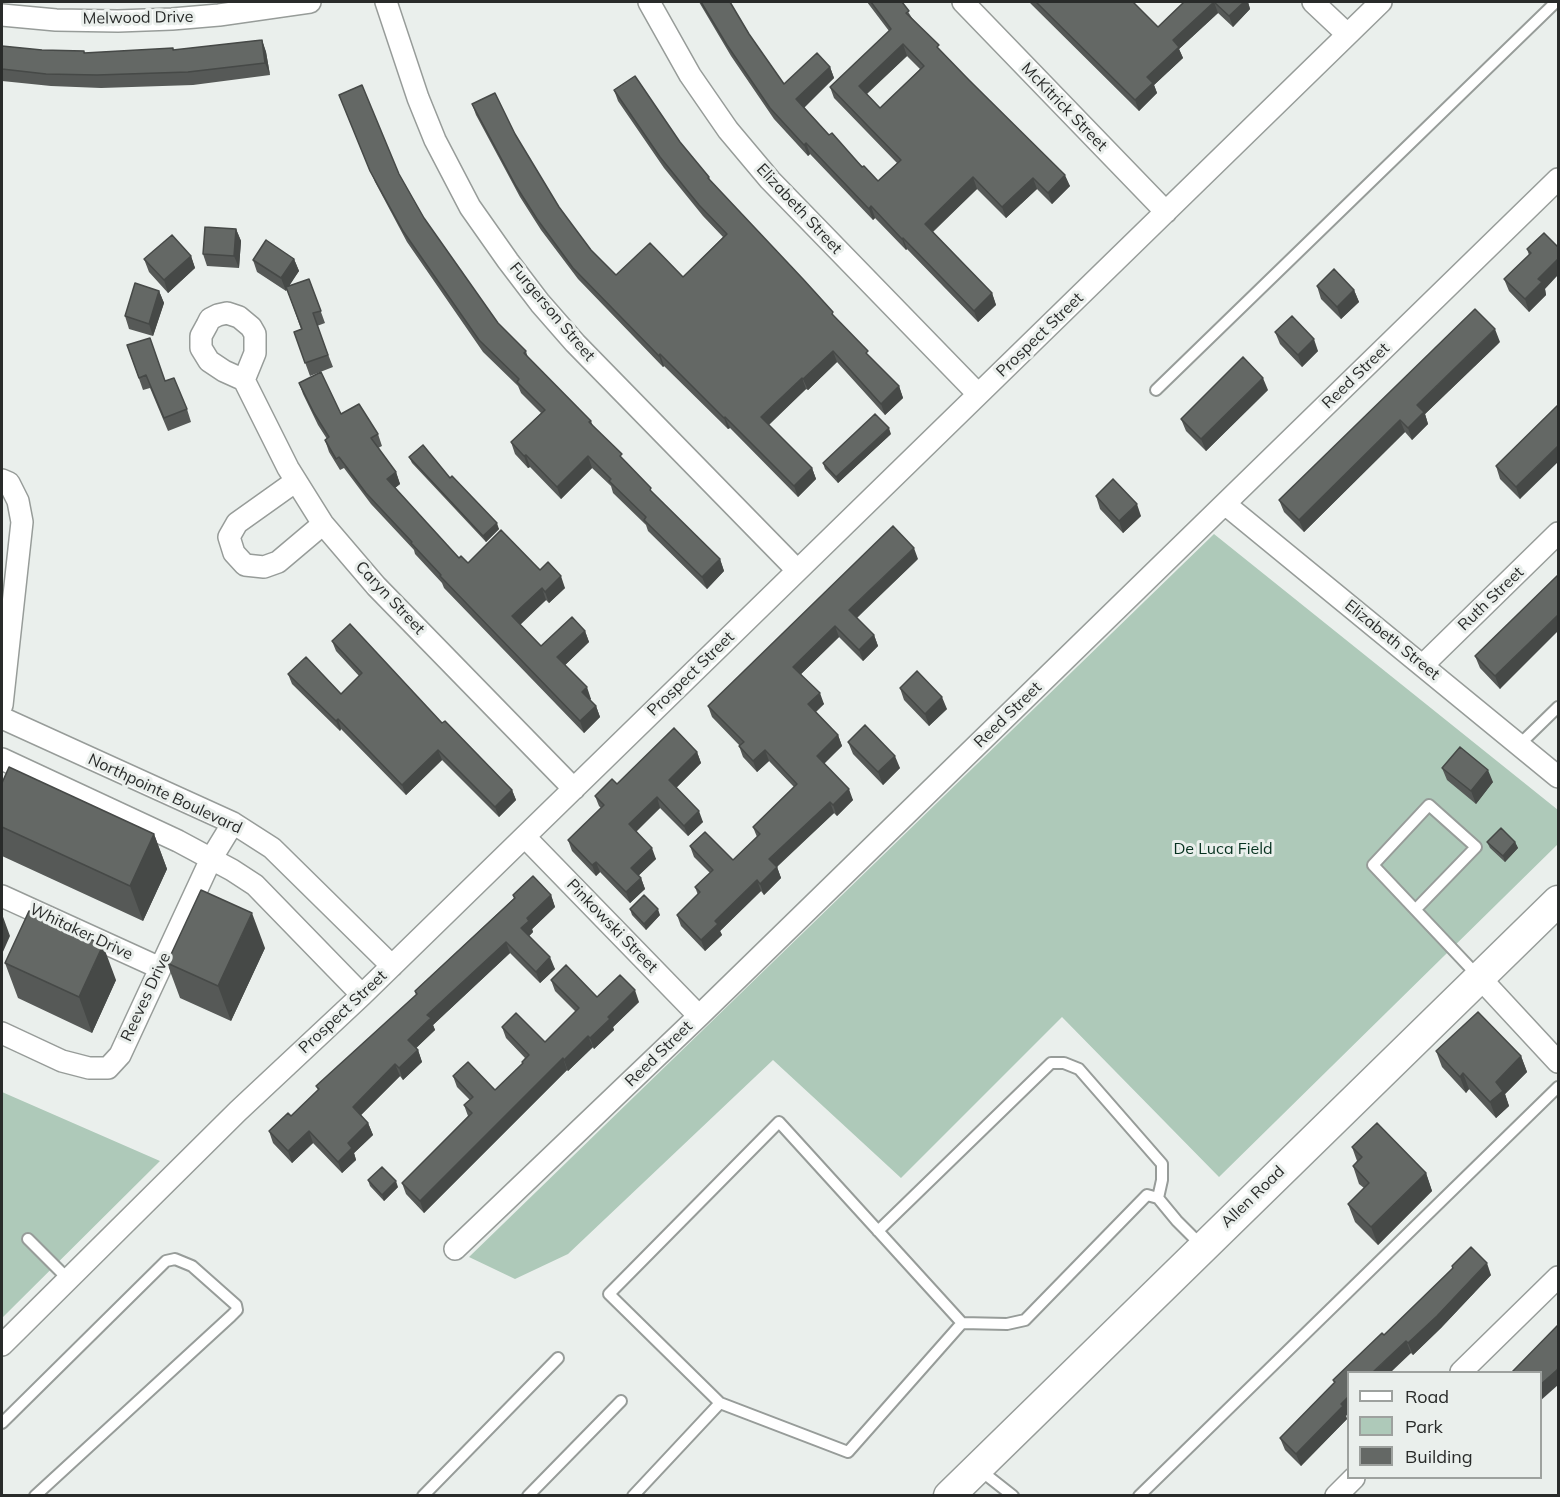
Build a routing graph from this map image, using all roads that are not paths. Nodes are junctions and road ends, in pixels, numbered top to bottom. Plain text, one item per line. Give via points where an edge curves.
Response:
1 (310, 2) edge
2 (386, 2) edge
3 (649, 2) edge
4 (963, 2) edge
5 (1313, 2) edge
6 (1381, 2) edge
7 (1556, 2) edge
8 (2, 15) edge
9 (1347, 34) junction
10 (1558, 179) edge
11 (1166, 212) junction
12 (244, 380) dead end
13 (1156, 390) dead end
14 (978, 394) junction
15 (2, 480) edge
16 (296, 481) junction
17 (1225, 504) junction
18 (323, 525) junction
19 (1558, 533) edge
20 (797, 570) junction
21 (6, 616) edge
22 (1423, 665) junction
23 (2, 705) edge
24 (1558, 707) edge
25 (2, 718) edge
26 (1520, 744) junction
27 (2, 759) edge
28 (1558, 777) edge
29 (574, 789) junction
30 (233, 824) junction
31 (525, 837) junction
32 (211, 859) junction
33 (2, 896) edge
34 (1558, 901) edge
35 (1416, 909) junction
36 (392, 966) junction
37 (160, 968) junction
38 (1480, 978) junction
39 (362, 994) junction
40 (699, 1016) junction
41 (2, 1033) edge
42 (1558, 1062) edge
43 (1558, 1087) edge
44 (1158, 1198) junction
45 (878, 1231) junction
46 (28, 1239) dead end
47 (1203, 1246) junction
48 (455, 1249) dead end
49 (1558, 1277) edge
50 (69, 1280) junction
51 (962, 1323) junction
52 (2, 1345) edge
53 (558, 1359) dead end
54 (1462, 1371) edge
55 (621, 1401) dead end
56 (720, 1403) junction
57 (2, 1423) edge
58 (977, 1467) junction
59 (1353, 1479) edge
60 (35, 1496) edge
61 (423, 1496) edge
62 (528, 1496) edge
63 (633, 1496) edge
64 (949, 1496) edge
65 (1013, 1496) edge
66 (1139, 1496) edge
67 (1336, 1496) edge

1 - 8 street, Melwood Drive via 172,19 77,20
2 - 20 street, Furgerson Street via 435,140 470,207 508,261 575,343
3 - 14 street, Elizabeth Street via 690,75 728,130 770,180
4 - 11 street, McKitrick Street
5 - 9 street
6 - 9 street, Prospect Street
7 - 13 lane
9 - 11 street, Prospect Street
10 - 17 street, Reed Street
11 - 14 street, Prospect Street
12 - 16 street, Caryn Street
14 - 20 street, Prospect Street
15 - 21 street via 9,483 18,501 22,522
16 - 18 street, Caryn Street
16 - 18 street via 237,523 229,537 234,553 245,565 264,567 278,562
17 - 22 street, Elizabeth Street
17 - 40 street, Reed Street
18 - 29 street, Caryn Street via 376,586
19 - 22 street, Ruth Street
20 - 29 street, Prospect Street
21 - 23 street
22 - 26 street, Elizabeth Street
24 - 26 lane
25 - 30 street, Northpointe Boulevard
26 - 28 street, Elizabeth Street
27 - 32 street
29 - 31 street, Prospect Street
30 - 32 street, Reeves Drive
30 - 36 street, Northpointe Boulevard via 272,848
31 - 36 street, Prospect Street
31 - 40 street, Pinkowski Street
32 - 37 street, Reeves Drive
32 - 39 street via 255,885
33 - 37 street, Whitaker Drive
34 - 38 main road, Allen Road
35 - 35 lane via 1373,865 1429,805 1476,847
35 - 38 lane
36 - 39 street, Prospect Street
37 - 41 street, Reeves Drive via 120,1055 108,1068 62,1061
38 - 42 street
38 - 47 main road, Allen Road
39 - 50 street, Prospect Street
40 - 48 street, Reed Street
43 - 66 lane
44 - 45 lane via 1162,1164 1079,1069 1064,1062 1051,1063
44 - 47 lane
44 - 51 lane via 1147,1195 1025,1320 1007,1324
45 - 51 lane
45 - 56 lane via 779,1122 609,1294
46 - 50 lane
47 - 58 main road, Allen Road
49 - 54 street
50 - 52 street, Prospect Street
51 - 56 lane via 848,1452
53 - 61 lane
55 - 62 lane
56 - 63 lane
57 - 60 lane via 166,1262 174,1259 192,1266 236,1305 231,1316
58 - 64 main road, Allen Road
58 - 65 lane
59 - 67 street

